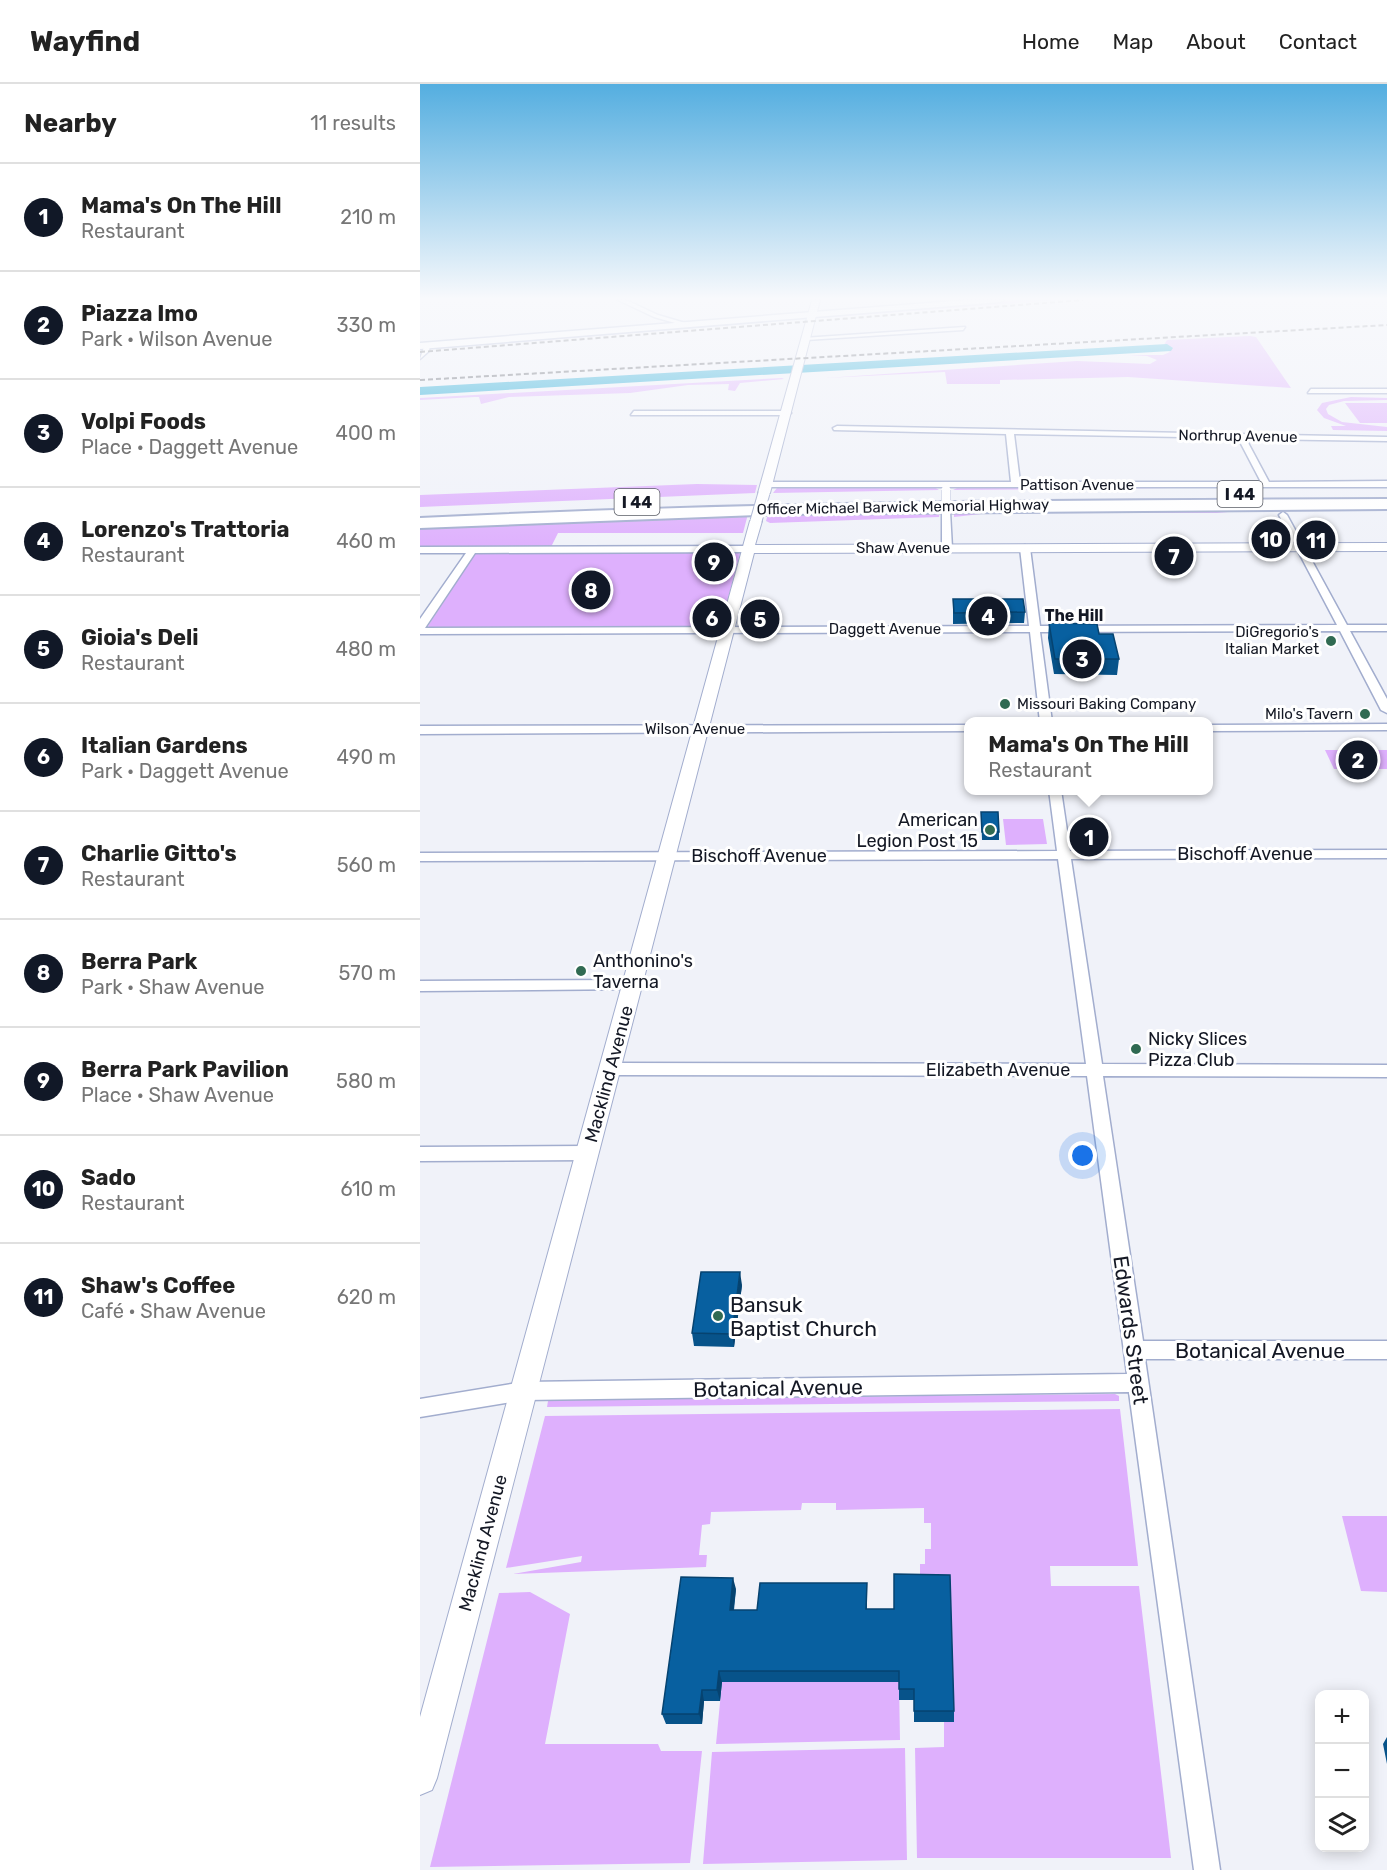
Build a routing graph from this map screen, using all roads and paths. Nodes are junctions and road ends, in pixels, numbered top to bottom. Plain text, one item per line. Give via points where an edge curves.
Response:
1 (793, 383) edge
2 (1311, 391) dead end
3 (1387, 391) edge
4 (634, 413) dead end
5 (787, 414) junction
6 (837, 428) dead end
7 (1010, 432) junction
8 (1241, 436) junction
9 (1387, 439) edge
10 (1266, 484) junction
11 (1387, 484) edge
12 (1016, 485) junction
13 (946, 487) junction
14 (765, 489) junction
15 (1387, 494) edge
16 (1387, 504) edge
17 (420, 512) edge
18 (1283, 515) dead end
19 (420, 523) edge
20 (1299, 547) junction
21 (1387, 547) edge
22 (947, 548) junction
23 (1025, 548) junction
24 (749, 549) junction
25 (420, 550) edge
26 (472, 550) junction
27 (420, 627) edge
28 (1343, 628) junction
29 (1387, 628) edge
30 (1035, 629) junction
31 (728, 630) junction
32 (420, 631) edge
33 (1387, 710) edge
34 (1045, 717) edge
35 (964, 728) edge
36 (1213, 728) edge
37 (1387, 728) edge
38 (701, 729) junction
39 (420, 730) edge
40 (1056, 795) edge
41 (1387, 854) edge
42 (1064, 855) junction
43 (667, 856) junction
44 (420, 857) edge
45 (632, 985) junction
46 (420, 986) edge
47 (610, 1069) junction
48 (1095, 1071) junction
49 (1387, 1071) edge
50 (587, 1153) junction
51 (420, 1155) edge
52 (1133, 1350) junction
53 (1387, 1350) edge
54 (1138, 1383) junction
55 (524, 1391) junction
56 (420, 1408) edge
57 (420, 1778) edge
58 (1207, 1870) edge

1 - 5 street, Macklind Avenue
2 - 3 street
4 - 5 street
5 - 14 street, Macklind Avenue
6 - 7 street, Northrup Avenue
7 - 8 street, Northrup Avenue
7 - 12 street
8 - 9 street, Northrup Avenue
8 - 10 street
10 - 11 street, Pattison Avenue
10 - 12 street, Pattison Avenue
12 - 13 street, Pattison Avenue
13 - 14 street, Pattison Avenue
13 - 22 street, bridge
14 - 24 street, Macklind Avenue, bridge
15 - 17 highway, Officer Michael Barwick Memorial Highway / I 44 via 806,497
16 - 19 highway, Officer Michael Barwick Memorial Highway / I 44 via 872,506
18 - 20 street
20 - 21 street, Shaw Avenue
20 - 23 street, Shaw Avenue
20 - 28 street
22 - 23 street, Shaw Avenue
22 - 24 street, Shaw Avenue
23 - 30 street
24 - 26 street, Shaw Avenue
24 - 31 street, Macklind Avenue
25 - 26 street, Shaw Avenue
26 - 27 street
28 - 29 street, Daggett Avenue
28 - 30 street, Daggett Avenue
28 - 33 street
30 - 31 street, Daggett Avenue
30 - 34 street
31 - 32 street, Daggett Avenue
31 - 38 street, Macklind Avenue
35 - 38 street, Wilson Avenue
36 - 37 street
38 - 39 street, Wilson Avenue
38 - 43 street, Macklind Avenue
40 - 42 street, Edwards Street
41 - 42 street, Bischoff Avenue
42 - 43 street, Bischoff Avenue
42 - 48 street, Edwards Street
43 - 44 street, Bischoff Avenue
43 - 45 street, Macklind Avenue
45 - 46 street
45 - 47 street, Macklind Avenue
47 - 48 street, Elizabeth Avenue
47 - 50 street, Macklind Avenue
48 - 49 street, Elizabeth Avenue
48 - 52 street, Edwards Street
50 - 51 street
50 - 55 street, Macklind Avenue
52 - 53 street, Botanical Avenue
52 - 54 street, Edwards Street
54 - 55 street, Botanical Avenue
54 - 58 street, Edwards Street
55 - 56 street, Botanical Avenue
55 - 57 street, Macklind Avenue

